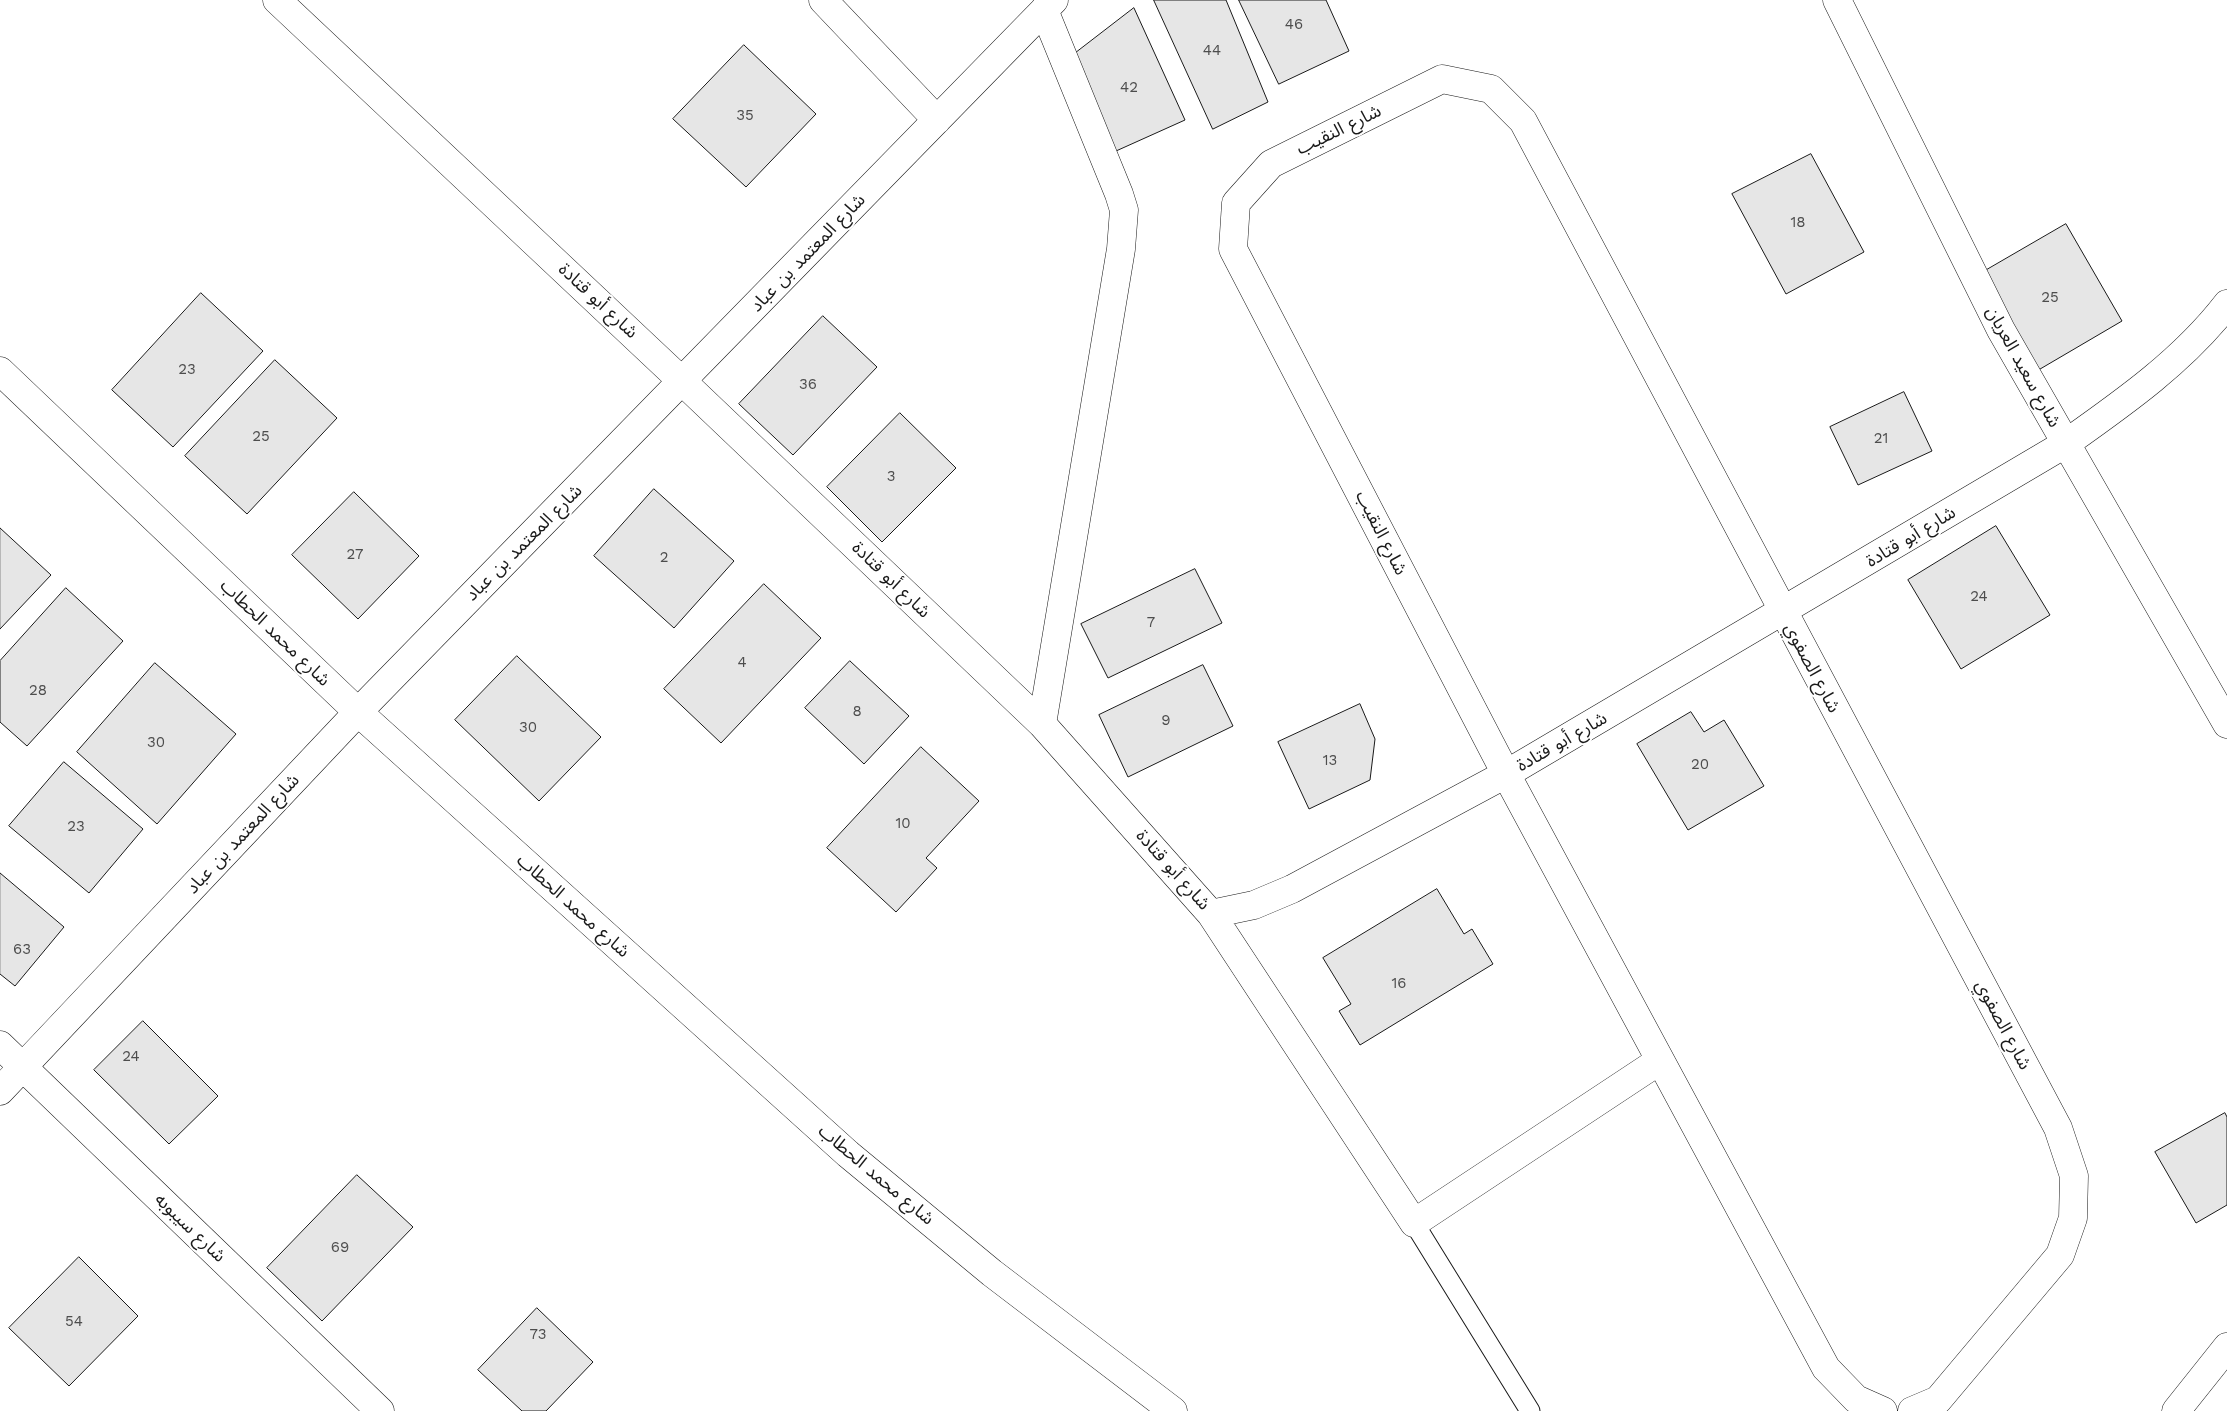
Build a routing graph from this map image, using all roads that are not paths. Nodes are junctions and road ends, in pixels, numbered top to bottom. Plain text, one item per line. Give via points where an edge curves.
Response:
1 (277, 0) edge
2 (823, 0) edge
3 (1837, 0) edge
4 (1046, 4) edge
5 (937, 120) junction
6 (2227, 304) edge
7 (0, 371) edge
8 (683, 382) junction
9 (2065, 444) junction
10 (1783, 613) junction
11 (358, 712) junction
12 (1042, 724) junction
13 (2227, 724) edge
14 (1506, 774) junction
15 (1211, 914) junction
16 (0, 1045) edge
17 (1660, 1061) junction
18 (23, 1067) junction
19 (0, 1091) edge
20 (1414, 1223) junction
21 (2227, 1347) edge
22 (380, 1411) edge
23 (1173, 1411) edge
24 (1530, 1411) edge
25 (1883, 1411) edge
26 (1912, 1411) edge
27 (2176, 1411) edge

1 - 8 street, شارع أبو قتادة
2 - 5 street
3 - 9 street, شارع سعيد العريان via 2001,330
4 - 5 street, شارع المعتمد بن عباد
4 - 12 street via 1124,210 1121,249
5 - 8 street, شارع المعتمد بن عباد
6 - 9 street, شارع أبو قتادة via 2171,363
7 - 11 street, شارع محمد الحطاب
8 - 11 street, شارع المعتمد بن عباد
8 - 12 street, شارع أبو قتادة
9 - 10 street, شارع أبو قتادة
9 - 13 street, شارع سعيد العريان
10 - 14 street, شارع أبو قتادة
10 - 14 street, شارع النقيب via 1523,121 1491,88 1442,79 1271,164 1236,203 1233,249
10 - 26 street, شارع الصفوي via 2058,1128 2074,1176 2073,1218 2060,1255 1938,1400
11 - 18 street, شارع المعتمد بن عباد
11 - 23 street, شارع محمد الحطاب via 848,1154 992,1273
12 - 15 street, شارع أبو قتادة
14 - 15 street, شارع أبو قتادة via 1292,889 1254,905
14 - 17 street
15 - 20 street
16 - 18 street, شارع سيبوبه
17 - 20 street
17 - 25 street via 1826,1368 1856,1399
18 - 19 street, شارع المعتمد بن عباد
18 - 22 street, شارع سيبوبه
20 - 24 lane
21 - 27 street

